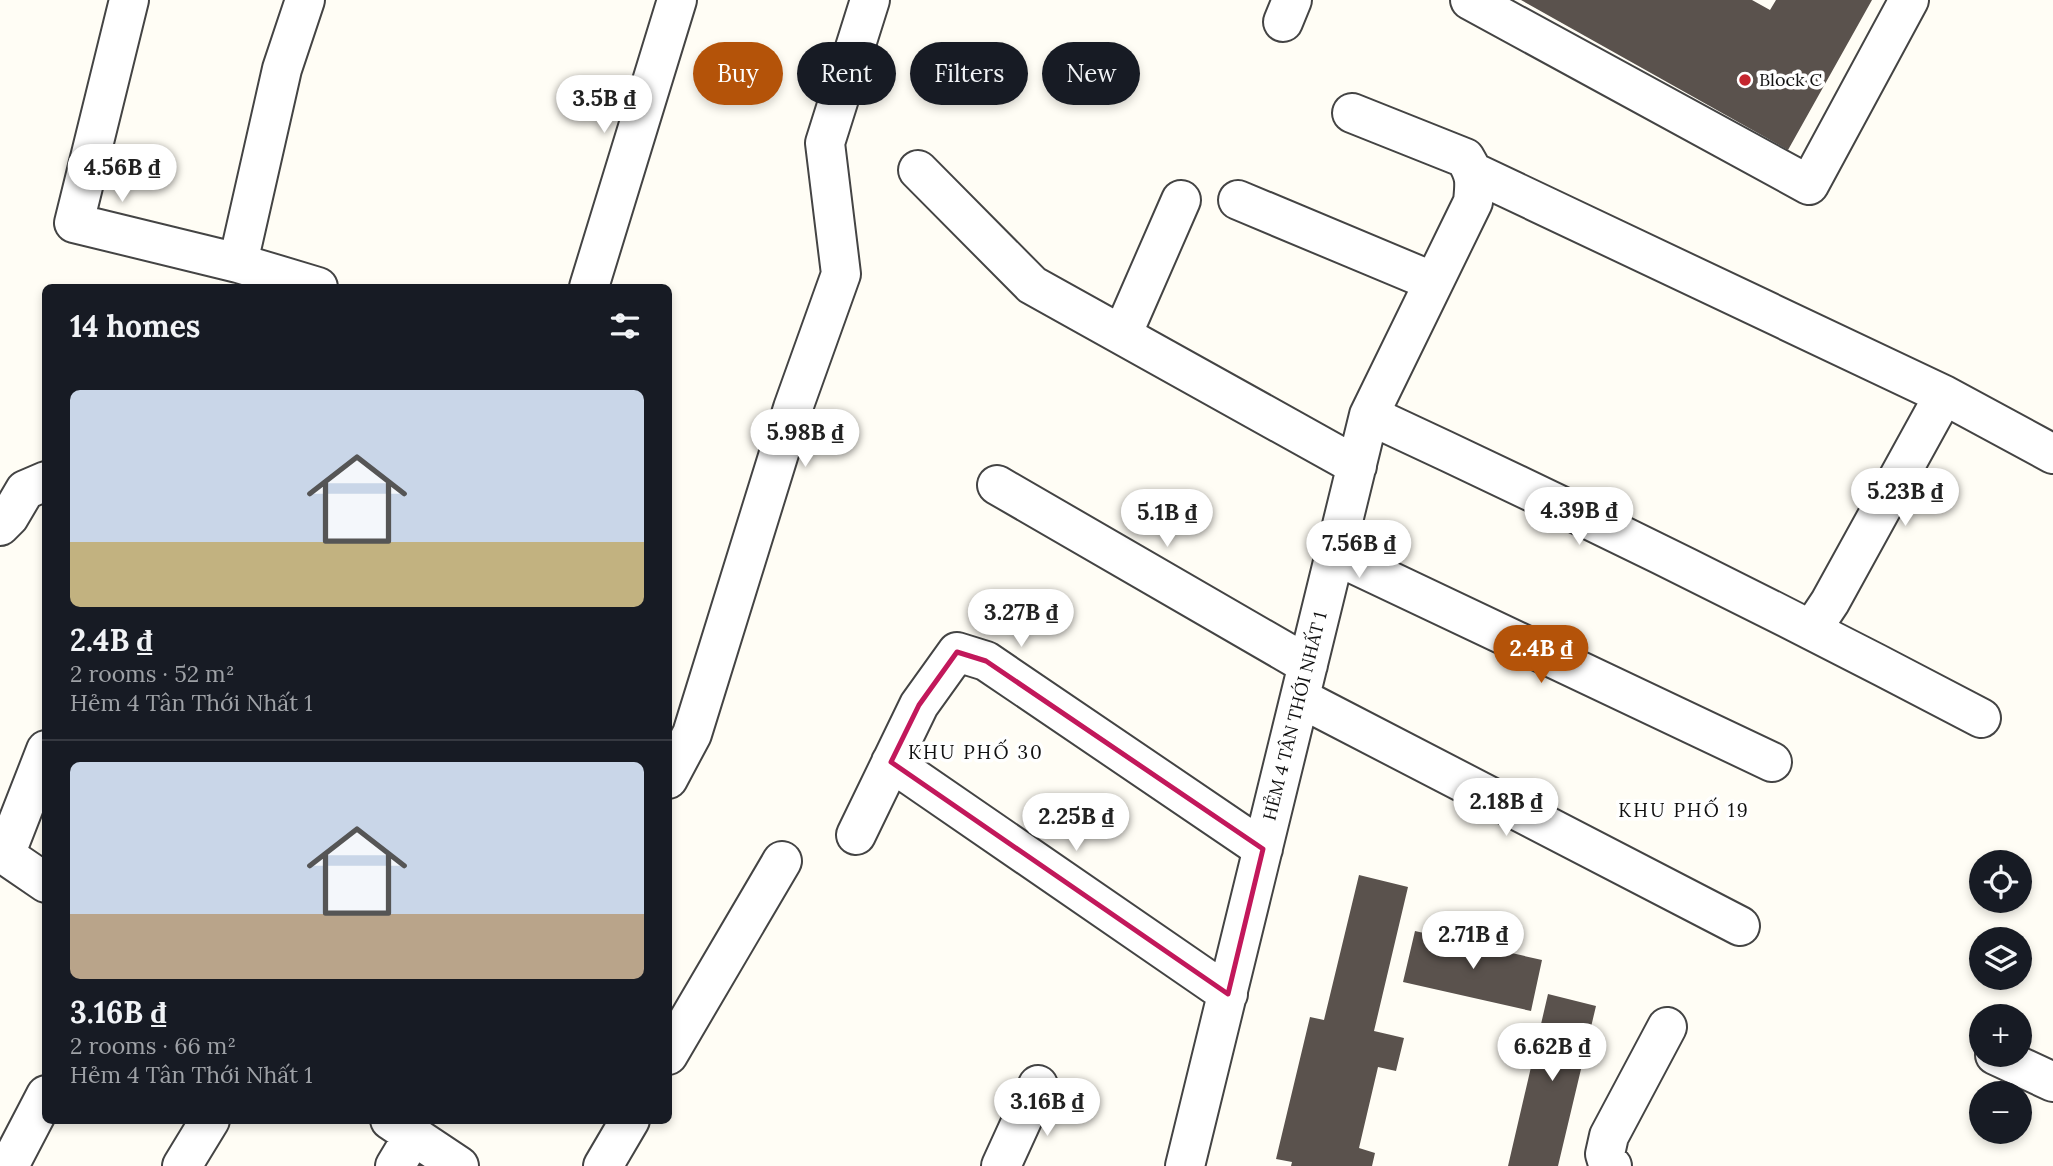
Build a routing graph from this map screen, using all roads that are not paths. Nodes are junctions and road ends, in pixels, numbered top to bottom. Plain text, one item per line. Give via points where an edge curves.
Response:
1 (129, 0) edge
2 (305, 0) edge
3 (677, 0) edge
4 (870, 0) edge
5 (1470, 0) edge
6 (1909, 0) edge
7 (1352, 113) dead end
8 (918, 170) dead end
9 (1473, 172) junction
10 (1181, 200) dead end
11 (1238, 200) dead end
12 (238, 263) junction
13 (1434, 282) junction
14 (307, 284) edge
15 (590, 284) edge
16 (1122, 335) junction
17 (1944, 395) junction
18 (1369, 415) junction
19 (2053, 454) edge
20 (1357, 466) junction
21 (42, 483) edge
22 (997, 485) dead end
23 (0, 526) edge
24 (1335, 555) junction
25 (1812, 629) junction
26 (1304, 682) junction
27 (1981, 718) dead end
28 (42, 760) edge
29 (891, 762) junction
30 (1772, 762) dead end
31 (672, 772) edge
32 (856, 835) dead end
33 (1263, 849) junction
34 (3, 854) edge
35 (782, 861) dead end
36 (42, 880) edge
37 (1740, 926) dead end
38 (1228, 994) junction
39 (1667, 1027) dead end
40 (672, 1048) edge
41 (2021, 1067) edge
42 (2053, 1082) edge
43 (1038, 1086) dead end
44 (42, 1103) edge
45 (208, 1124) edge
46 (628, 1124) edge
47 (399, 1141) edge
48 (9, 1166) edge
49 (182, 1166) edge
50 (459, 1166) edge
51 (603, 1166) edge
52 (1001, 1166) edge
53 (1185, 1166) edge
54 (1612, 1166) edge

1 - 12 street via 75,223
2 - 12 street via 282,69
3 - 15 street
4 - 31 street via 825,143 841,274 793,408 692,734
5 - 6 street via 1809,185
7 - 9 street via 1465,158
8 - 16 street via 1032,285
9 - 13 street, HẺM 4 TÂN THỚI NHẤT 1 via 1473,202
9 - 17 street
10 - 16 street
11 - 13 street
12 - 14 street
13 - 18 street, HẺM 4 TÂN THỚI NHẤT 1
16 - 20 street
17 - 19 street
17 - 25 street
18 - 20 street, HẺM 4 TÂN THỚI NHẤT 1
18 - 25 street
20 - 24 street, HẺM 4 TÂN THỚI NHẤT 1
21 - 23 street via 26,490
22 - 26 street
24 - 26 street, HẺM 4 TÂN THỚI NHẤT 1
24 - 30 street
25 - 27 street
26 - 33 street, HẺM 4 TÂN THỚI NHẤT 1
26 - 37 street
28 - 34 street
29 - 32 street
29 - 33 street via 919,705 957,652 986,661
29 - 38 street
33 - 38 street, HẺM 4 TÂN THỚI NHẤT 1
34 - 36 street
35 - 40 street
38 - 53 street, HẺM 4 TÂN THỚI NHẤT 1
39 - 54 street via 1609,1136 1605,1154
41 - 42 street
43 - 52 street
44 - 48 street
45 - 49 street
46 - 51 street
47 - 50 street

